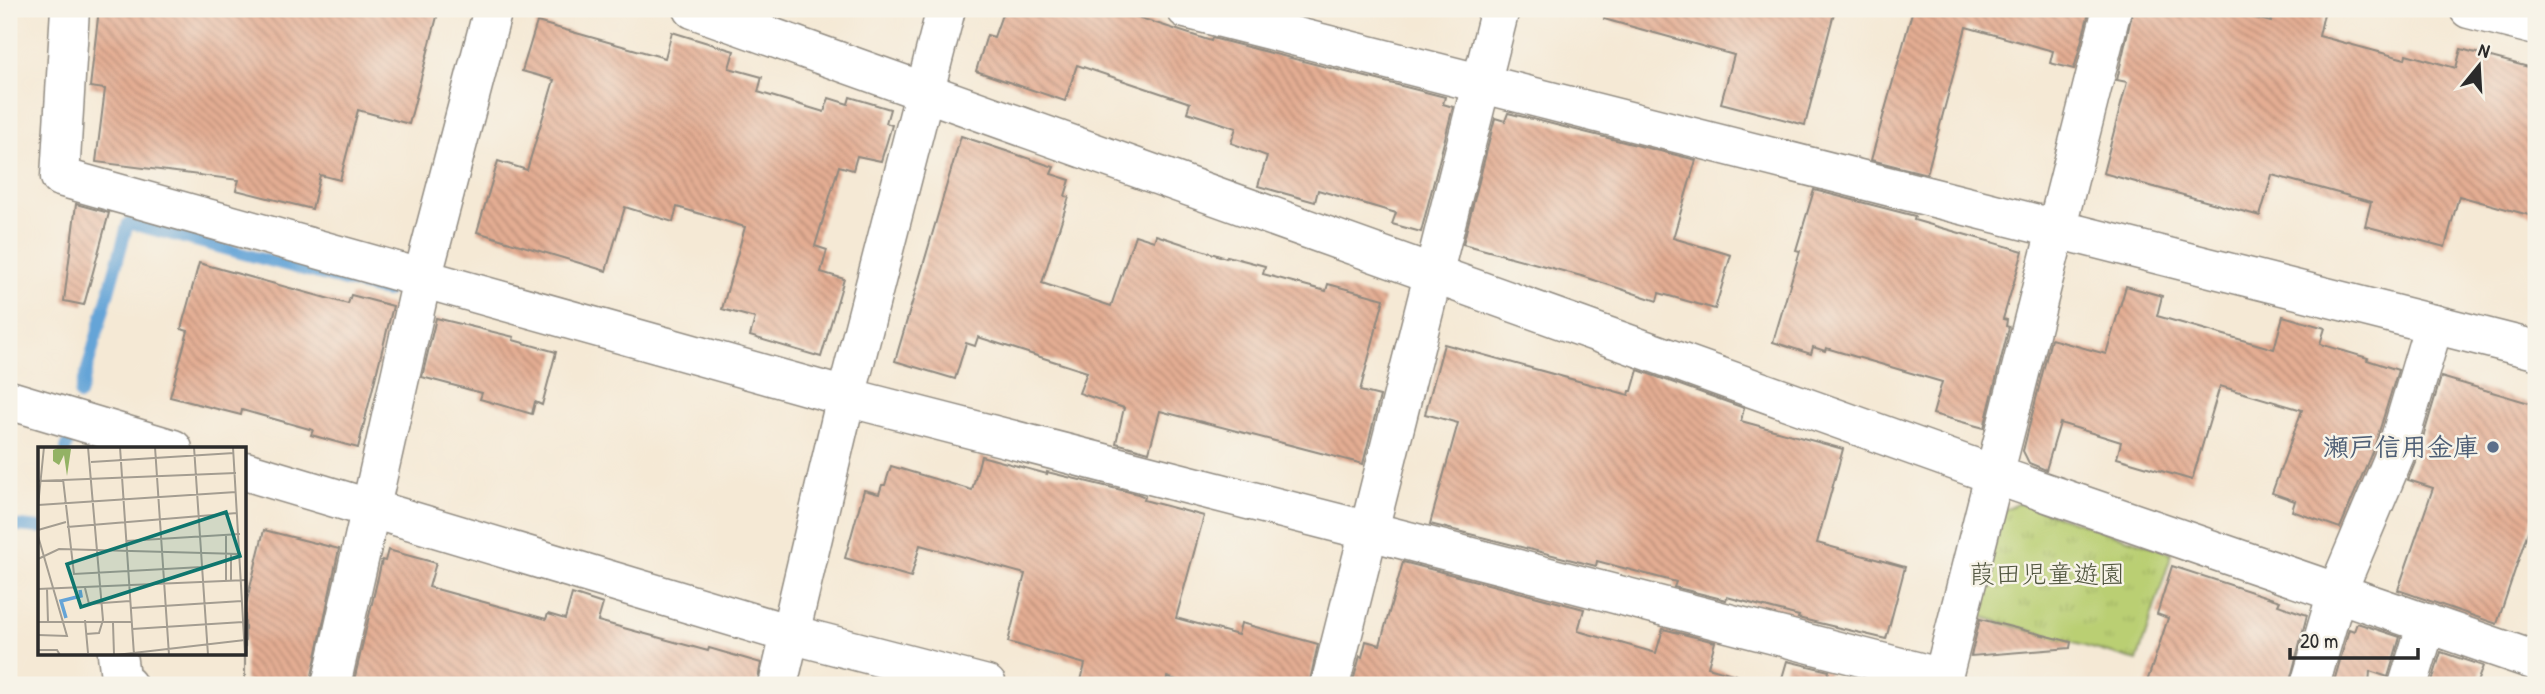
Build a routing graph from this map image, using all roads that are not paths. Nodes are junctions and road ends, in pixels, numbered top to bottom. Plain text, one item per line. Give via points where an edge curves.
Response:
1 (70, 9) edge
2 (493, 9) edge
3 (693, 9) edge
4 (946, 9) edge
5 (1186, 9) edge
6 (1500, 9) edge
7 (2112, 9) edge
8 (2469, 9) edge
9 (2536, 26) edge
10 (1481, 84) junction
11 (924, 91) junction
12 (2057, 229) junction
13 (1433, 273) junction
14 (422, 279) junction
15 (2434, 324) junction
16 (2536, 350) edge
17 (846, 397) junction
18 (9, 400) edge
19 (155, 446) edge
20 (247, 472) edge
21 (1995, 475) junction
22 (369, 508) junction
23 (1369, 530) junction
24 (2337, 592) junction
25 (2427, 623) junction
26 (790, 635) junction
27 (117, 656) edge
28 (2536, 661) edge
29 (1942, 682) edge
30 (127, 685) edge
31 (331, 685) edge
32 (778, 685) edge
33 (987, 685) edge
34 (1330, 685) edge
35 (2310, 685) edge
36 (2408, 685) edge

1 - 14 street via 60,177
2 - 14 street
3 - 11 street
4 - 11 street
5 - 10 street
6 - 10 street
7 - 12 street
8 - 9 street
10 - 12 street
10 - 13 street
11 - 13 street
11 - 17 street
12 - 15 street
12 - 21 street
13 - 21 street
13 - 23 street
14 - 17 street
14 - 22 street
15 - 16 street
15 - 24 street via 2396,452
17 - 23 street
17 - 26 street
18 - 19 street
20 - 22 street
21 - 24 street
21 - 29 street
22 - 26 street
22 - 31 street
23 - 29 street
23 - 34 street
24 - 25 street
24 - 35 street
25 - 28 street
25 - 36 street
26 - 32 street
26 - 33 street
27 - 30 street via 121,684

